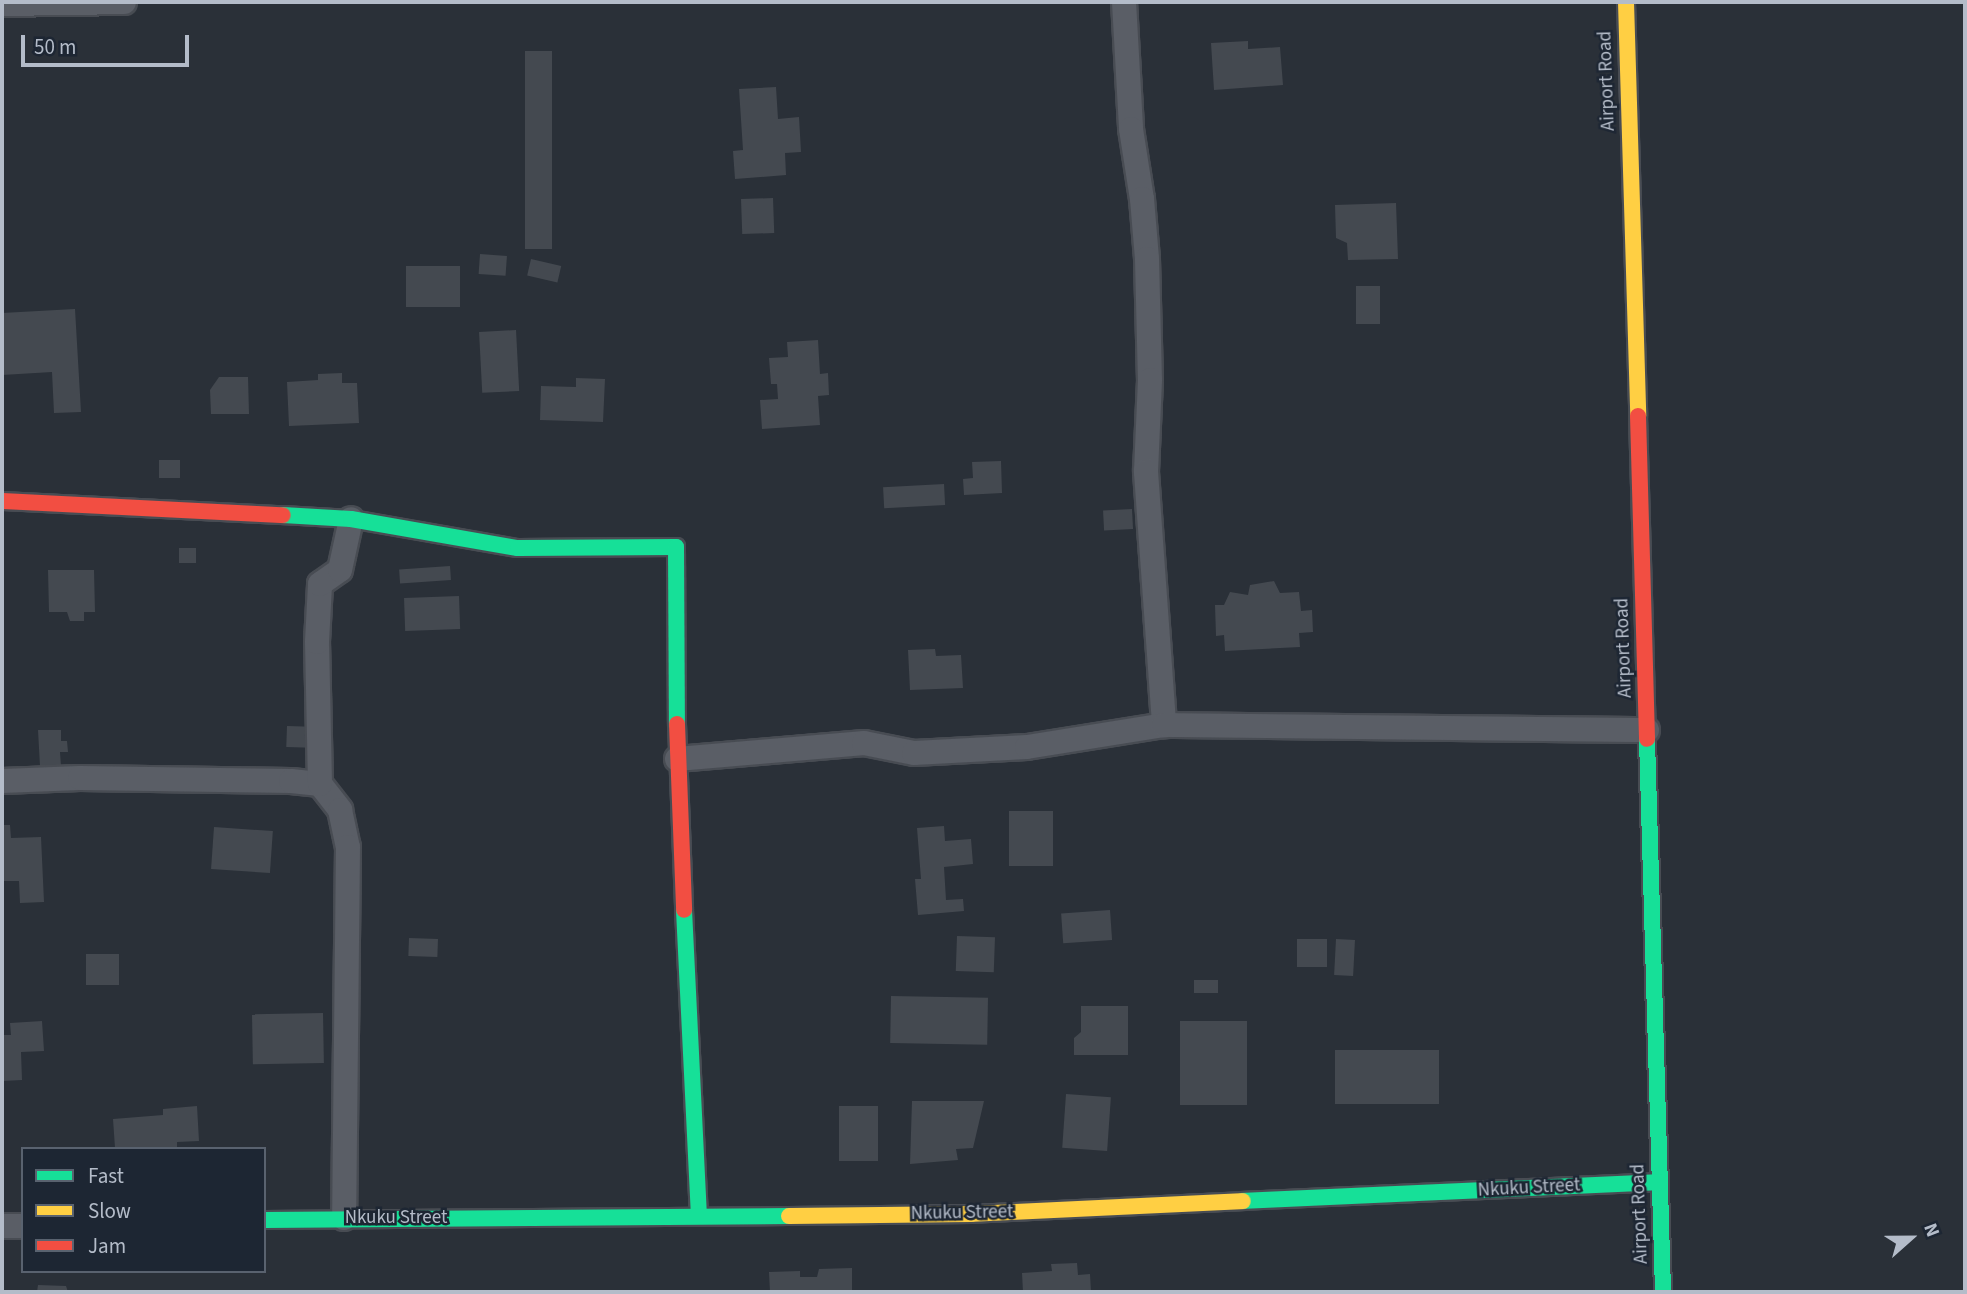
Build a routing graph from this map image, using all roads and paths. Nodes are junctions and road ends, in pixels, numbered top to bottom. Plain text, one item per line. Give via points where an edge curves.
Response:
1 (124, 2) edge
2 (1124, 2) edge
3 (1626, 2) edge
4 (2, 4) edge
5 (2, 502) edge
6 (351, 519) junction
7 (1164, 725) junction
8 (1647, 730) junction
9 (677, 759) junction
10 (2, 781) edge
11 (320, 785) junction
12 (1660, 1182) junction
13 (699, 1216) junction
14 (344, 1219) junction
15 (266, 1220) edge
16 (2, 1226) edge
17 (21, 1226) edge
18 (1663, 1292) edge

1 - 4 street
2 - 7 street via 1131,129 1147,259 1150,380 1146,472
3 - 8 street, Airport Road
5 - 6 street
6 - 9 street via 518,548 676,547
6 - 11 street via 340,570 320,584
7 - 8 street
7 - 9 street via 1027,747 914,753 864,743
8 - 12 street, Airport Road
9 - 13 street
10 - 11 street via 291,780
11 - 14 street via 340,810 348,847
12 - 13 street, Nkuku Street via 971,1214
12 - 18 street, Airport Road
13 - 14 street, Nkuku Street
14 - 15 street, Nkuku Street
16 - 17 street

